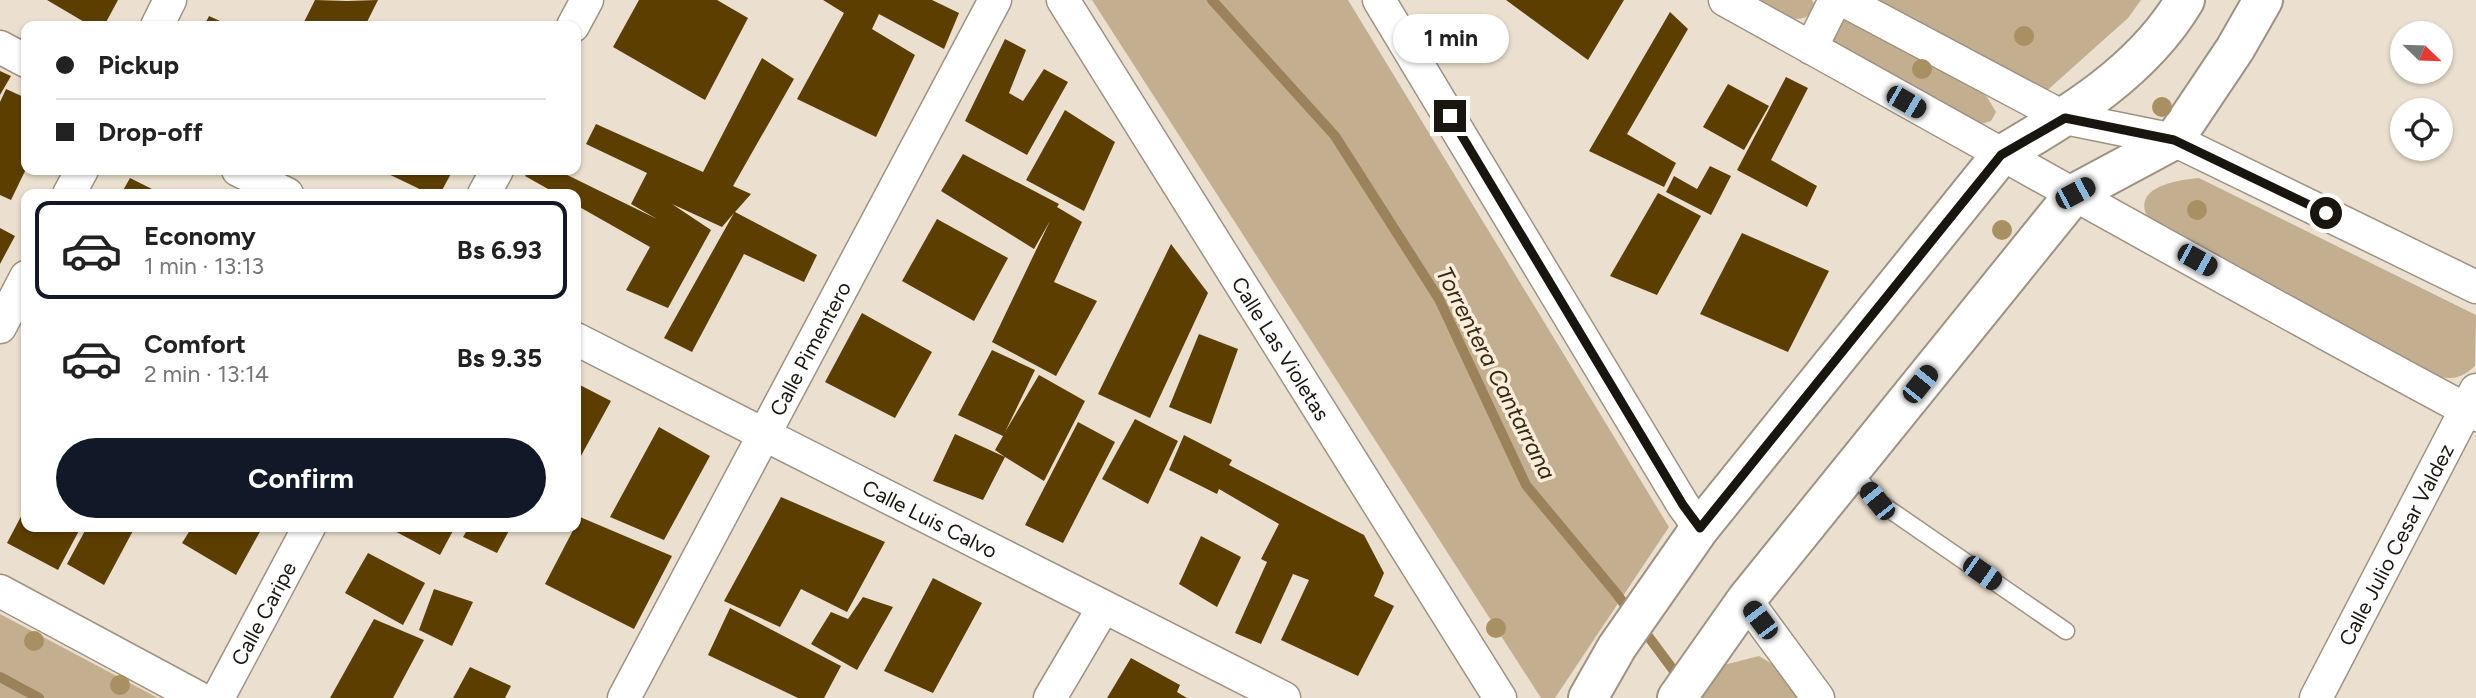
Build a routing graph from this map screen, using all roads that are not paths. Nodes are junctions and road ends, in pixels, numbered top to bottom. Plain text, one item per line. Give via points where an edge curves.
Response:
1 (170, 0) edge
2 (587, 0) edge
3 (995, 0) edge
4 (1063, 0) edge
5 (1379, 0) edge
6 (1725, 0) edge
7 (1835, 0) edge
8 (1843, 0) edge
9 (2185, 0) edge
10 (2263, 0) edge
11 (160, 21) edge
12 (576, 21) edge
13 (0, 47) edge
14 (1811, 48) junction
15 (21, 58) edge
16 (2065, 118) junction
17 (2174, 140) junction
18 (2001, 155) junction
19 (248, 175) edge
20 (277, 189) edge
21 (2075, 193) junction
22 (21, 287) edge
23 (2476, 287) edge
24 (0, 327) edge
25 (581, 340) edge
26 (2473, 404) edge
27 (764, 432) junction
28 (1851, 469) junction
29 (1700, 528) junction
30 (306, 532) edge
31 (0, 591) edge
32 (1746, 600) junction
33 (1102, 608) junction
34 (2066, 631) dead end
35 (1683, 689) edge
36 (199, 698) edge
37 (218, 698) edge
38 (624, 698) edge
39 (1050, 698) edge
40 (1284, 698) edge
41 (1500, 698) edge
42 (1588, 698) edge
43 (1818, 698) edge
44 (2316, 698) edge

1 - 11 street
2 - 12 street
3 - 27 street, Calle Pimentero
4 - 41 street, Calle Las Violetas
5 - 29 street
6 - 14 street
7 - 14 street
8 - 16 street
9 - 16 main road via 2128,69
10 - 17 main road
13 - 15 street
14 - 18 street
16 - 17 street
16 - 18 main road
17 - 21 main road
17 - 23 street
18 - 21 street
18 - 29 main road
19 - 20 street
21 - 26 street
21 - 28 main road
22 - 24 street
25 - 27 street, Calle Luis Calvo
26 - 44 street, Calle Julio Cesar Valdez
27 - 33 street, Calle Luis Calvo
27 - 38 street, Calle Pimentero
28 - 32 main road
28 - 34 lane via 1877,501
29 - 42 main road via 1617,647
30 - 37 street, Calle Caripe
31 - 36 street
32 - 35 main road
32 - 43 street
33 - 39 street
33 - 40 street, Calle Luis Calvo

